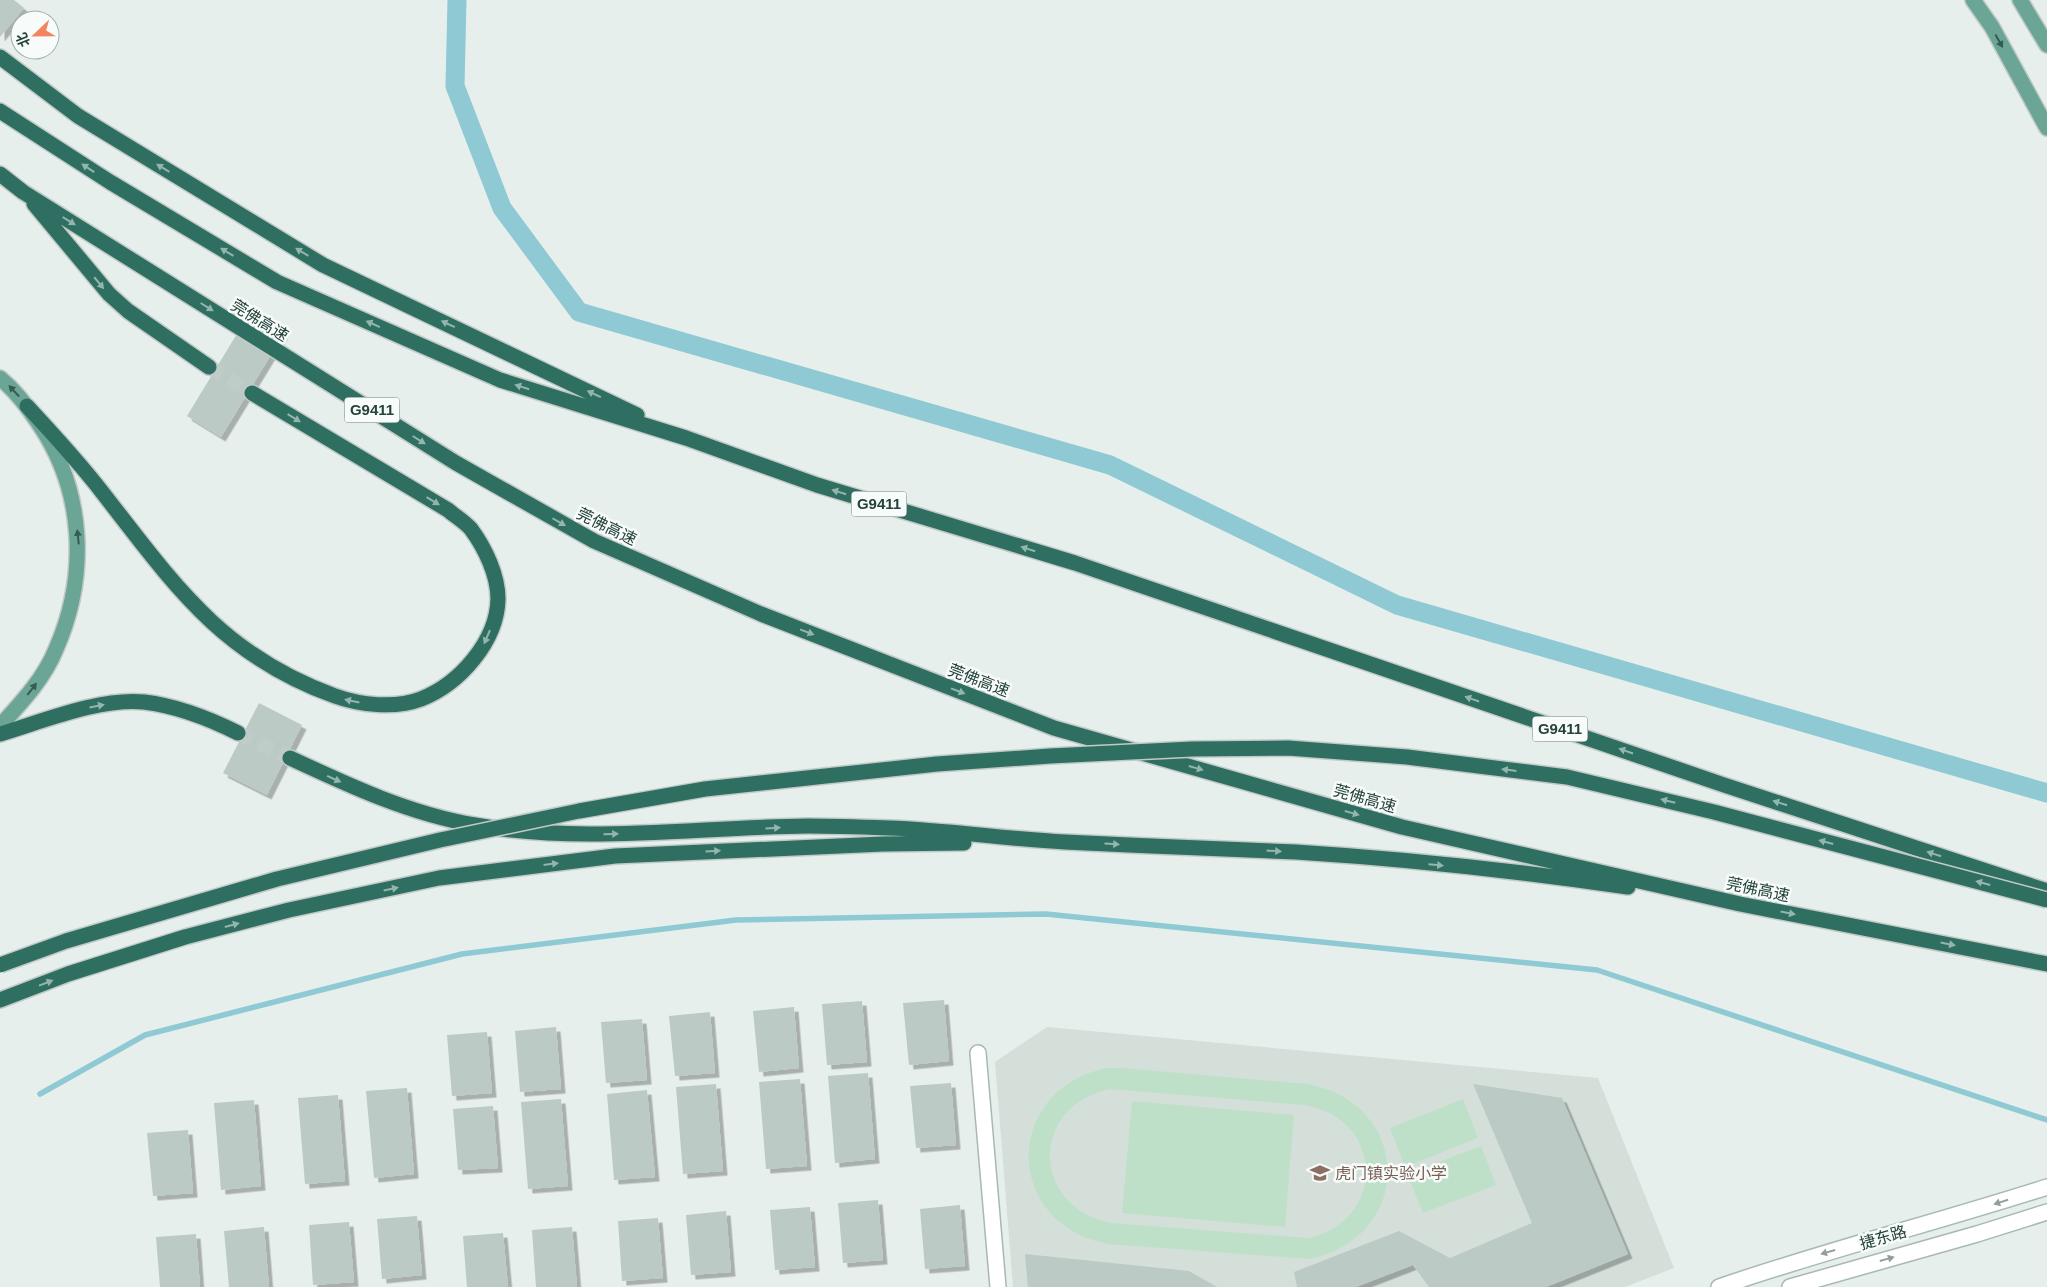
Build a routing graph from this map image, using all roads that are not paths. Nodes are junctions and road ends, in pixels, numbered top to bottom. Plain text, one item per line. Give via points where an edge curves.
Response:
1 (1973, 0) edge
2 (2020, 0) edge
3 (2047, 45) edge
4 (0, 57) edge
5 (0, 111) edge
6 (2047, 128) edge
7 (0, 174) edge
8 (23, 192) junction
9 (209, 367) tunnel mouth
10 (0, 378) edge
11 (252, 393) tunnel mouth
12 (27, 406) junction
13 (686, 438) junction
14 (0, 726) edge
15 (238, 733) tunnel mouth
16 (0, 734) edge
17 (290, 758) tunnel mouth
18 (1063, 842) junction
19 (2047, 891) edge
20 (2047, 900) edge
21 (1740, 904) junction
22 (2047, 964) edge
23 (0, 965) edge
24 (0, 1000) edge
25 (978, 1052) dead end
26 (2047, 1187) edge
27 (2047, 1212) edge
28 (998, 1287) edge
29 (1719, 1287) edge
30 (1790, 1287) edge

1 -> 6 main road via 1992,27
2 - 3 main road
13 -> 4 highway via 324,265 78,116
13 -> 5 highway, G9411 via 500,380 277,282 110,182
7 - 8 highway, 莞佛高速 / G9411
8 -> 9 highway via 109,294 128,311
8 -> 21 highway, 莞佛高速 / G9411 via 465,468 594,541 761,614 1054,728 1402,827
12 -> 10 main road
11 -> 12 highway via 448,510 470,528 485,551 498,599 486,642 455,680 419,700 379,704 356,702 306,684 247,652 191,604 73,456
14 -> 12 main road via 40,679 56,651 70,614 76,584 79,545 75,510 65,473 50,439
19 -> 13 highway, G9411 via 1724,785 1075,564 817,485
16 -> 15 highway via 120,702 143,702 191,712
17 -> 18 highway via 400,806 436,817 514,831 569,835 808,826 894,828
18 -> 21 highway, G9411 via 1298,852 1434,864 1546,875
24 -> 18 highway via 68,974 185,937 289,910 439,878 615,856 883,844
20 -> 23 highway, bridge via 1714,812 1567,777 1348,752 1288,748 1192,749 937,764 705,789 579,811 277,878 66,941
21 -> 22 highway, 莞佛高速 / G9411
25 - 28 street
26 -> 29 street, 捷东路
30 -> 27 street, 捷东路

